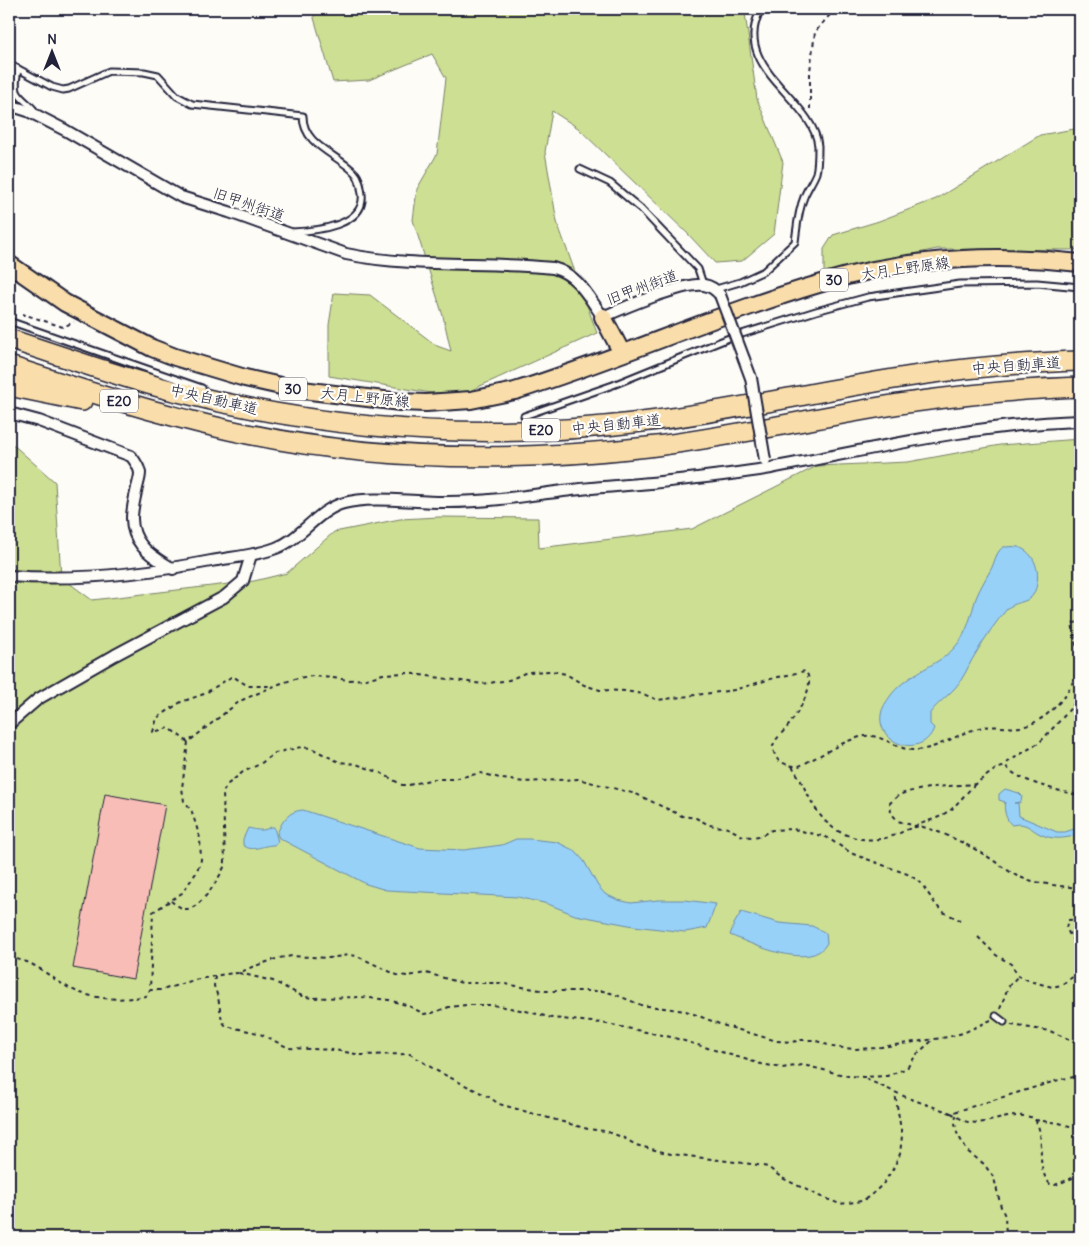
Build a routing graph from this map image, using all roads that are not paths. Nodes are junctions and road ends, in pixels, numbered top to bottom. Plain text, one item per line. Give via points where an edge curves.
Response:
1 (761, 9) edge
2 (9, 64) edge
3 (18, 69) junction
4 (9, 105) edge
5 (38, 117) junction
6 (580, 169) dead end
7 (287, 232) junction
8 (1080, 263) edge
9 (9, 264) edge
10 (703, 285) junction
11 (1080, 287) edge
12 (718, 292) junction
13 (603, 317) junction
14 (9, 321) edge
15 (9, 339) edge
16 (622, 353) junction
17 (1080, 361) edge
18 (9, 366) edge
19 (9, 386) edge
20 (1080, 387) edge
21 (208, 390) dead end
22 (235, 399) dead end
23 (9, 413) edge
24 (290, 416) junction
25 (524, 416) dead end
26 (1080, 421) edge
27 (231, 430) junction
28 (766, 465) junction
29 (251, 555) junction
30 (173, 569) junction
31 (9, 576) edge
32 (9, 724) edge
33 (996, 1016) road end
34 (1004, 1022) road end

1 - 12 lane via 754,32 757,53 773,79 811,124 818,145 816,172 804,197 795,242 764,270
2 - 3 lane
3 - 5 lane via 17,91
3 - 7 lane via 52,88 63,90 109,71 144,72 158,75 177,96 192,104 302,116 302,125 319,147 356,173 362,190 362,205 354,216 329,228
4 - 5 street, 旧甲州街道
5 - 7 street, 旧甲州街道 via 181,197
6 - 10 lane via 610,183 641,208 698,269
7 - 13 street, 旧甲州街道 via 363,258 562,271 576,280
8 - 16 main road, 大月上野原線 / 30 via 977,259 909,265 858,274 793,292
9 - 16 main road, 大月上野原線 / 30 via 65,303 152,348 199,365 294,389 400,402 464,401 521,389
10 - 12 street, 旧甲州街道
10 - 13 street, 旧甲州街道 via 686,286
11 - 25 lane via 1037,282 960,284 868,297 729,338 613,385
12 - 28 street, bridge via 750,378
13 - 16 main road
14 - 21 lane
15 - 24 highway, 中央自動車道 / E20 via 169,390
17 - 24 highway, 中央自動車道 / E20 via 964,369 689,415 571,429 433,431 369,427
18 - 27 highway, 中央自動車道 / E20 via 93,394
19 - 27 highway
20 - 27 highway, 中央自動車道 / E20 via 961,396 668,444 575,454 429,457 360,451
22 - 24 lane
23 - 30 street via 131,456 140,474 132,508 134,535 142,547
26 - 28 street via 986,429
28 - 29 street via 651,483 565,490 510,499 449,502 362,500 343,503 326,512 294,538
29 - 30 street
29 - 32 street via 243,581 224,598 38,699
30 - 31 street via 97,576
33 - 34 lane

